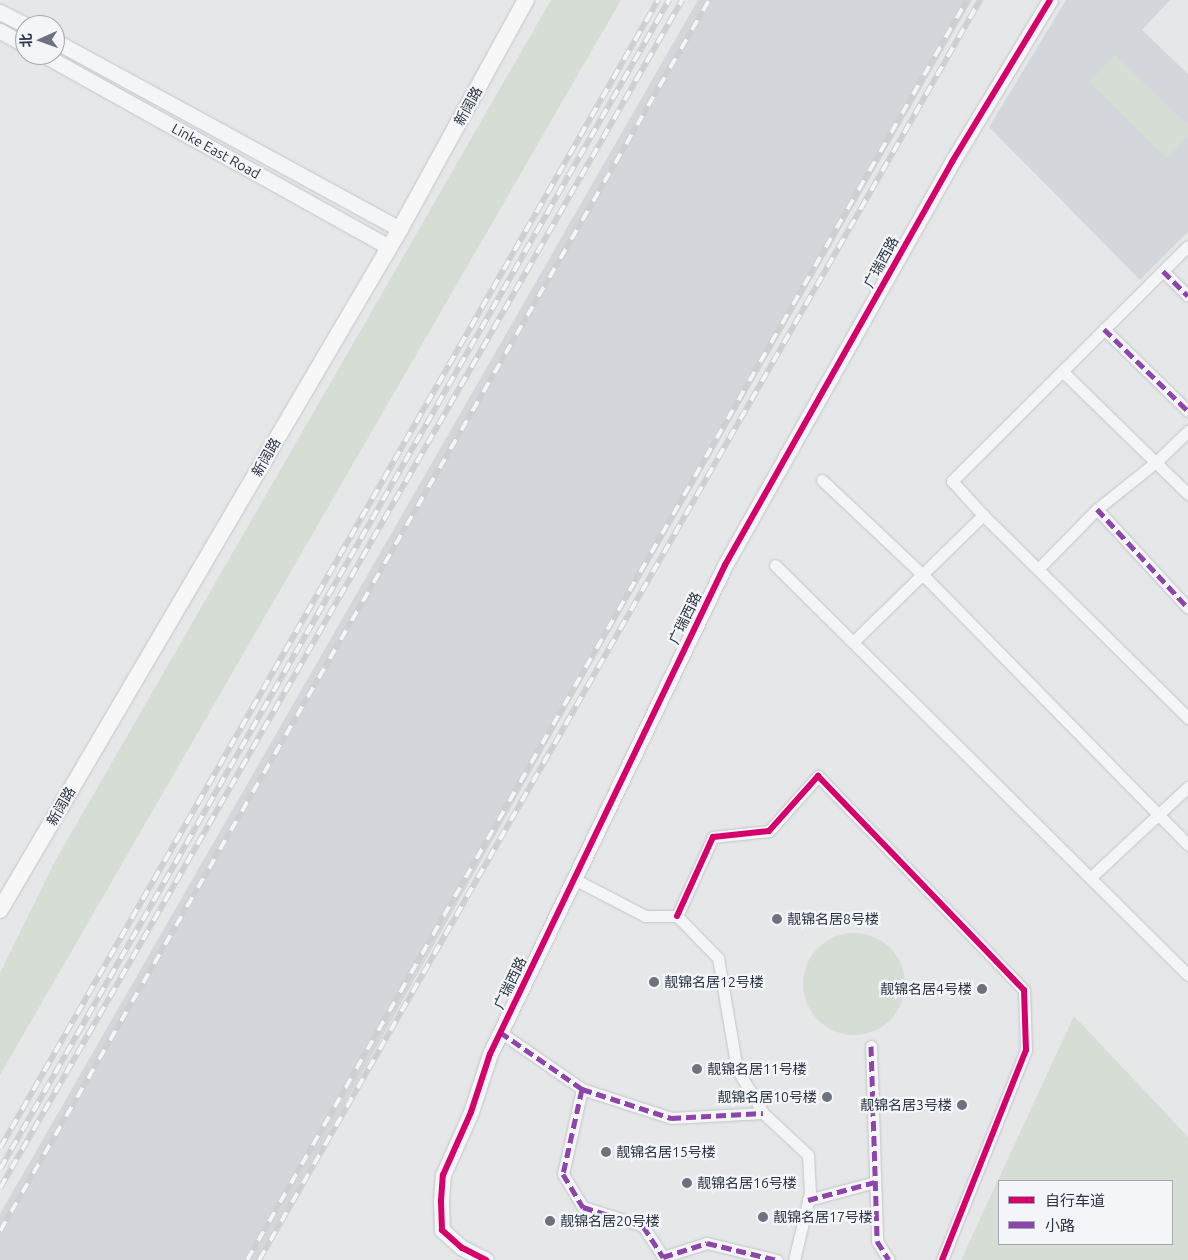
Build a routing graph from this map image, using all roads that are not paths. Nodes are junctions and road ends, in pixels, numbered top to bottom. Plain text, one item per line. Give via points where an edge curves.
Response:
1 (526, 0) edge
2 (1050, 0) edge
3 (2, 10) edge
4 (15, 18) edge
5 (0, 31) edge
6 (15, 39) edge
7 (65, 46) edge
8 (62, 65) edge
9 (400, 229) junction
10 (1188, 246) edge
11 (390, 247) junction
12 (1163, 271) junction
13 (1188, 296) edge
14 (1104, 330) junction
15 (1062, 371) junction
16 (1188, 410) edge
17 (1188, 431) edge
18 (1156, 462) junction
19 (822, 480) dead end
20 (1188, 494) edge
21 (1096, 510) junction
22 (983, 515) junction
23 (775, 565) dead end
24 (1038, 569) junction
25 (922, 574) junction
26 (1188, 608) edge
27 (853, 642) junction
28 (1188, 718) edge
29 (1188, 787) edge
30 (1158, 815) junction
31 (1188, 845) edge
32 (1090, 878) junction
33 (574, 879) junction
34 (0, 910) edge
35 (677, 916) junction
36 (1188, 958) edge
37 (1179, 967) junction
38 (1188, 975) edge
39 (500, 1032) junction
40 (871, 1046) dead end
41 (582, 1089) junction
42 (763, 1113) junction
43 (875, 1182) junction
44 (808, 1200) junction
45 (486, 1260) edge
46 (778, 1260) edge
47 (794, 1260) edge
48 (889, 1260) edge
49 (942, 1260) edge

1 - 9 main road, 新阔路
2 - 33 street, 广瑞西路 via 952,162 725,565
3 - 4 street
5 - 6 street
7 - 9 street, Linke East Road
8 - 11 street, Linke East Road
9 - 11 main road, 新阔路
10 - 12 street
11 - 34 main road, 新阔路
12 - 13 street
12 - 14 street
14 - 15 street
14 - 16 street
15 - 18 street
15 - 22 street via 952,481
17 - 18 street
18 - 20 street
18 - 21 street
19 - 25 street
21 - 24 street
21 - 26 street
22 - 24 street
22 - 25 street
23 - 27 street
24 - 28 street
25 - 27 street
25 - 30 street
27 - 32 street
29 - 30 street
30 - 31 street
30 - 32 street
32 - 37 street
33 - 35 street via 645,916
33 - 39 street, 广瑞西路
35 - 42 street via 718,958 737,1069
35 - 49 street via 713,837 769,831 818,776 1024,990 1026,1050
36 - 37 street
37 - 38 street
39 - 41 street
39 - 45 street, 广瑞西路 via 443,1175 441,1201 442,1230 462,1248
40 - 43 street
41 - 42 street via 671,1118
41 - 46 street via 563,1174 583,1207 643,1226 664,1257 707,1243
42 - 44 street via 808,1155 812,1174
43 - 44 street
43 - 48 street via 877,1241
44 - 47 street

